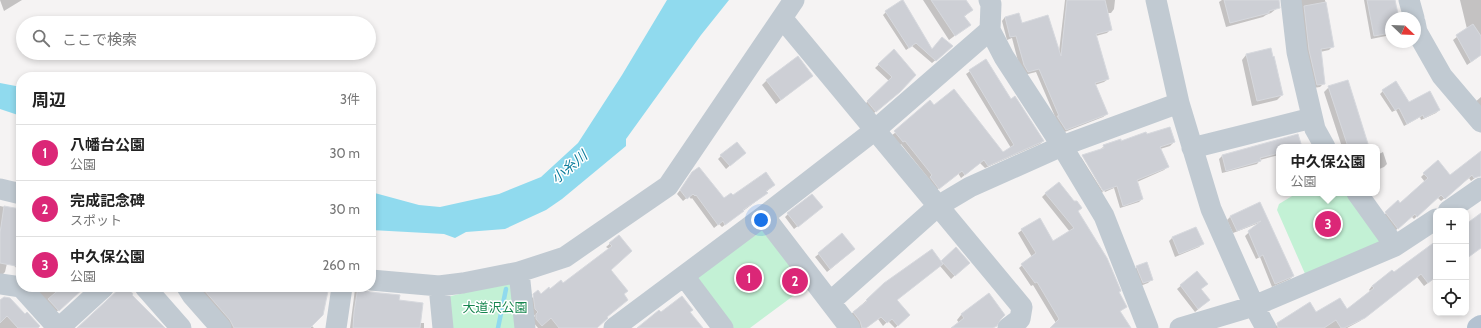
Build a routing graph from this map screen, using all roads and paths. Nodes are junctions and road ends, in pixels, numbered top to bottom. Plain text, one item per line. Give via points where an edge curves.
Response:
1 (794, 0) edge
2 (989, 0) edge
3 (1156, 0) edge
4 (1292, 0) edge
5 (1409, 0) edge
6 (1412, 12) edge
7 (782, 18) junction
8 (990, 30) junction
9 (1421, 39) edge
10 (1179, 103) junction
11 (1312, 118) junction
12 (1481, 122) edge
13 (875, 130) junction
14 (1324, 144) edge
15 (1062, 146) junction
16 (1192, 148) junction
17 (1481, 188) edge
18 (0, 189) edge
19 (16, 193) edge
20 (1359, 196) edge
21 (938, 206) junction
22 (1452, 208) edge
23 (764, 216) junction
24 (1433, 221) edge
25 (1395, 246) junction
26 (519, 272) junction
27 (684, 276) junction
28 (376, 280) edge
29 (0, 284) edge
30 (16, 286) edge
31 (439, 286) junction
32 (26, 292) edge
33 (98, 292) edge
34 (149, 292) edge
35 (190, 292) edge
36 (341, 292) edge
37 (830, 302) junction
38 (1254, 306) junction
39 (1481, 326) edge
40 (58, 328) edge
41 (181, 328) edge
42 (221, 328) edge
43 (336, 328) edge
44 (443, 328) edge
45 (524, 328) edge
46 (614, 328) edge
47 (723, 328) edge
48 (850, 328) edge
49 (1008, 328) edge
50 (1148, 328) edge
51 (1180, 328) edge
52 (1266, 328) edge
53 (1478, 328) edge

1 - 7 street
2 - 8 street
3 - 10 street
4 - 11 street via 1297,52
5 - 6 street
7 - 13 street
7 - 26 street via 668,186 565,257
8 - 13 street
8 - 15 street via 1004,57
9 - 12 street via 1442,76
10 - 15 street
10 - 16 street
11 - 14 street via 1315,130
11 - 16 street
13 - 21 street
13 - 23 street
15 - 21 street via 970,187
15 - 50 street via 1104,216
16 - 38 street via 1211,209
17 - 22 street
18 - 19 street
20 - 25 street
21 - 37 street
21 - 49 street via 1022,307 1020,319
23 - 27 street
23 - 37 street
24 - 25 street
25 - 38 street
26 - 31 street
26 - 45 street
27 - 46 street
27 - 47 street
28 - 31 street
29 - 30 street
31 - 44 street
32 - 40 street
33 - 40 street
34 - 41 street
35 - 42 street
36 - 43 street
37 - 48 street
38 - 51 street
38 - 52 street
39 - 53 main road

